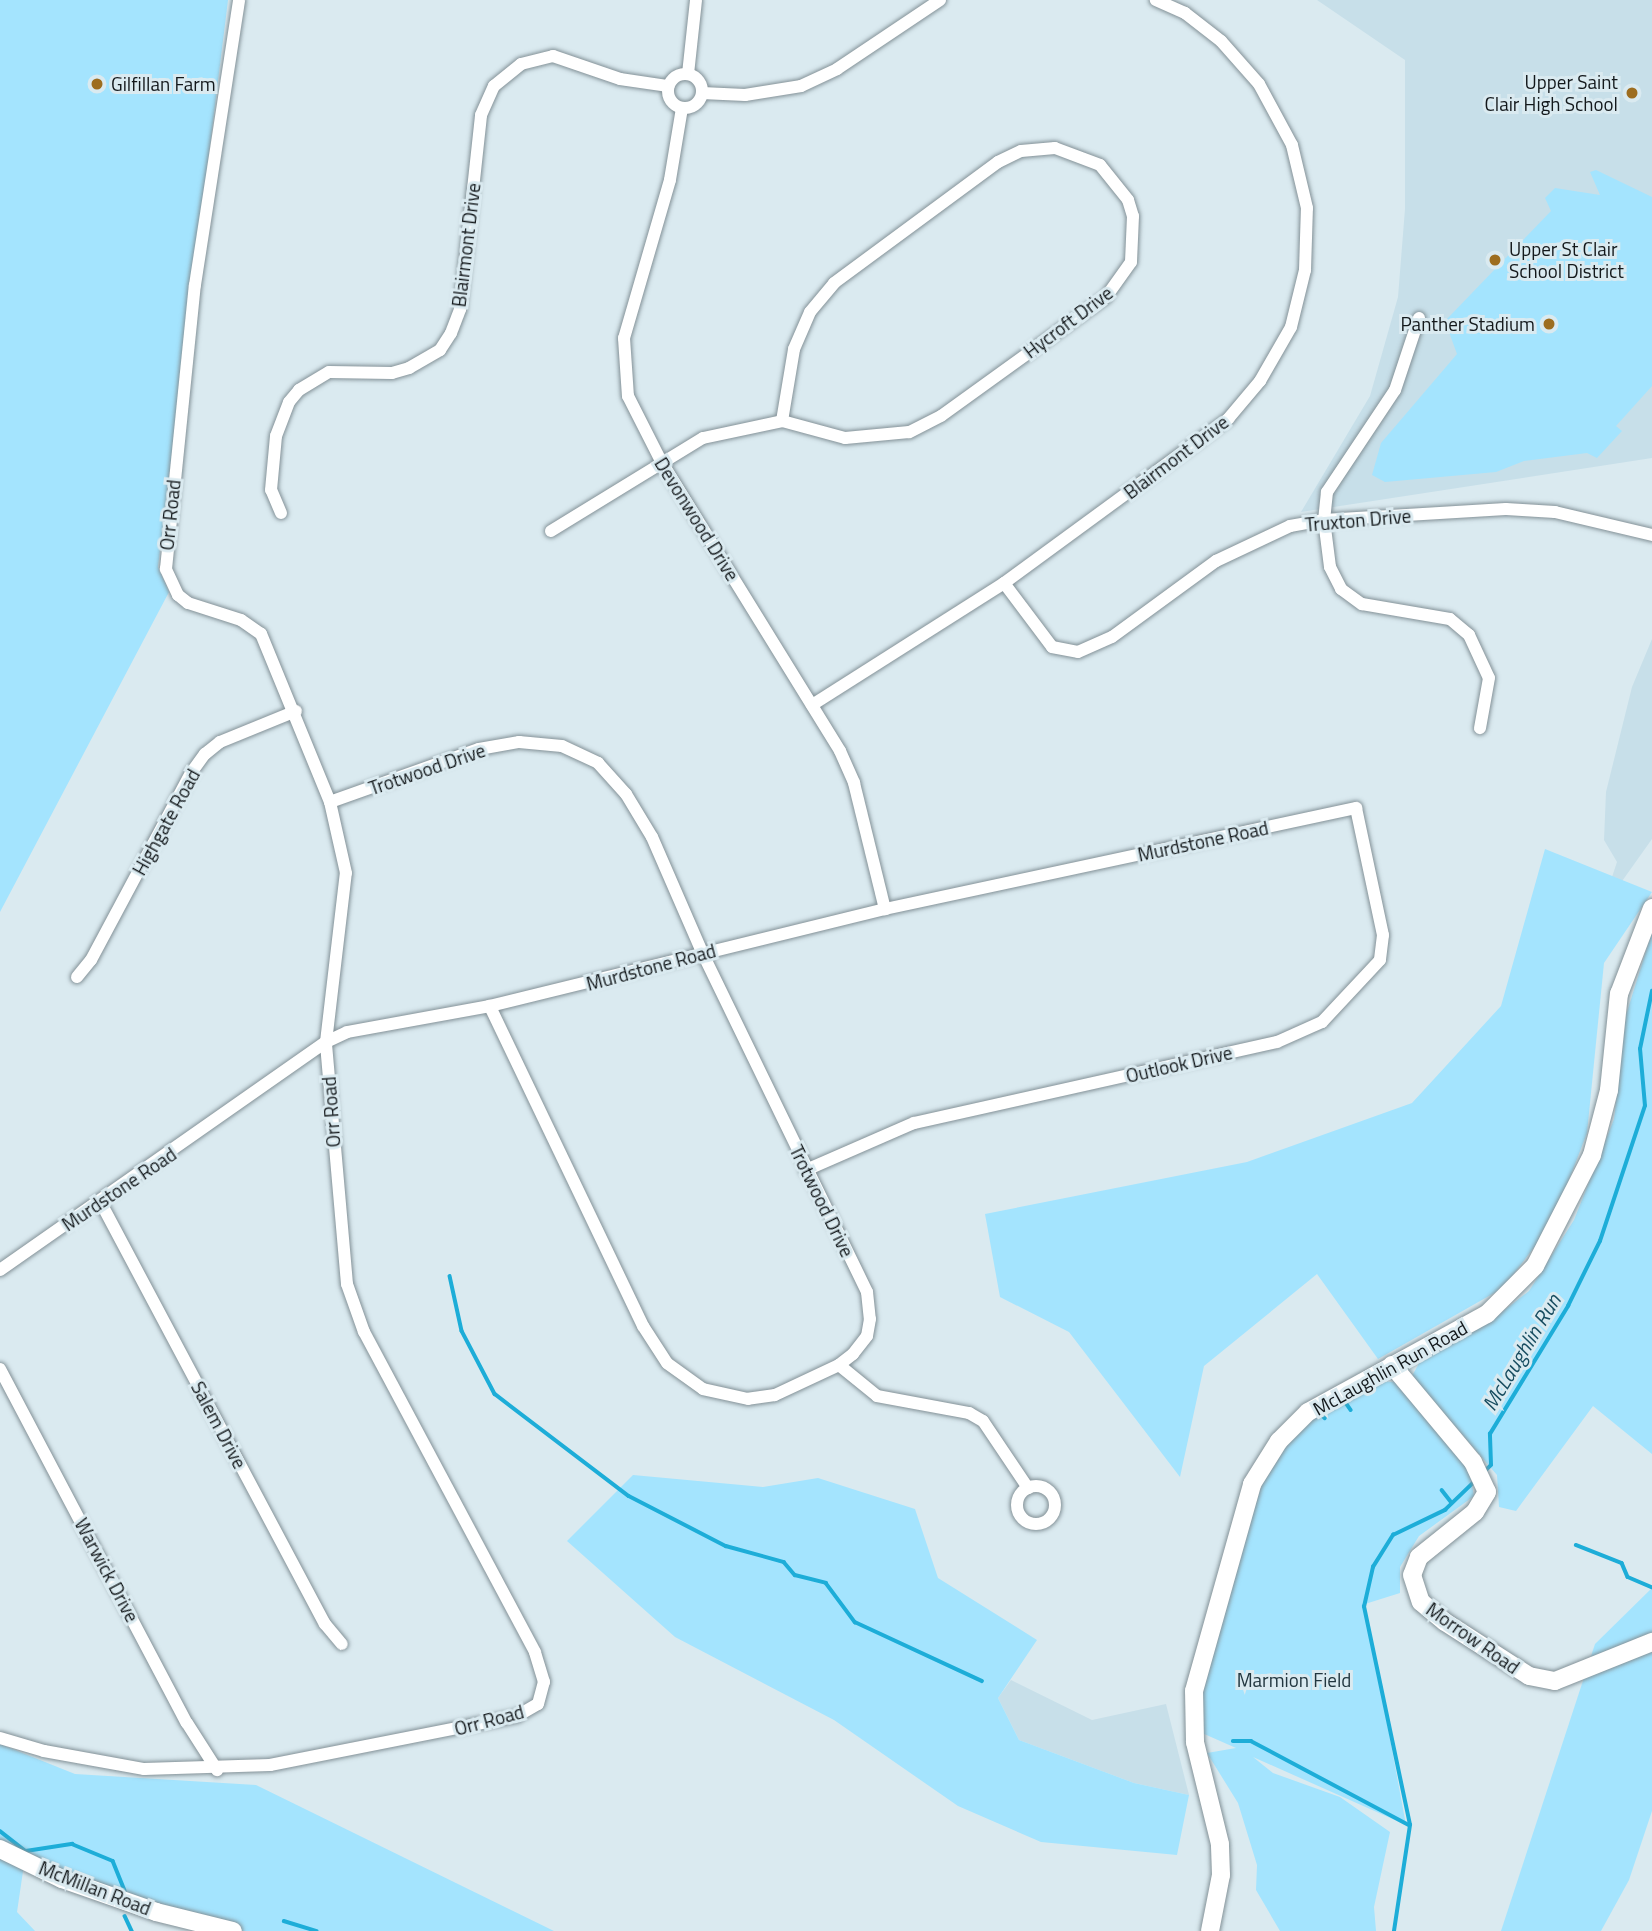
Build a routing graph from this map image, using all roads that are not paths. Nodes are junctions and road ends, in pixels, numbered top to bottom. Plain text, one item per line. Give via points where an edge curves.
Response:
1 (239, 0) edge
2 (696, 0) edge
3 (940, 0) edge
4 (1156, 0) edge
5 (688, 74) junction
6 (668, 86) junction
7 (702, 93) junction
8 (682, 108) junction
9 (1419, 318) dead end
10 (782, 421) junction
11 (661, 461) junction
12 (281, 513) dead end
13 (1324, 520) junction
14 (551, 531) dead end
15 (1652, 535) edge
16 (1004, 583) junction
17 (812, 705) junction
18 (296, 711) junction
19 (1480, 728) dead end
20 (330, 802) junction
21 (1356, 808) joint
22 (1652, 908) edge
23 (885, 909) junction
24 (702, 952) junction
25 (77, 977) dead end
26 (490, 1006) junction
27 (326, 1042) junction
28 (806, 1170) junction
29 (101, 1203) junction
30 (3, 1263) edge
31 (1392, 1365) junction
32 (839, 1366) junction
33 (0, 1369) edge
34 (1027, 1488) dead end
35 (1652, 1642) edge
36 (342, 1644) dead end
37 (0, 1738) edge
38 (217, 1770) junction
39 (0, 1849) edge
40 (233, 1931) edge
41 (1210, 1931) edge

1 - 18 street, Orr Road via 195,285 166,569 178,595 188,603 241,620 261,634
2 - 5 street
3 - 7 street via 837,69 801,86 754,95
4 - 16 street, Blairmont Drive via 1185,13 1221,41 1259,85 1292,145 1307,208 1305,270 1291,327 1260,381 1228,419
5 - 6 street via 678,75
5 - 7 street via 700,83
6 - 8 street via 672,103
6 - 12 street, Blairmont Drive via 620,79 553,56 521,64 494,86 481,115 460,309 451,332 440,349 410,368 392,373 329,372 299,390 289,402 276,436 271,490
7 - 8 street via 698,103
8 - 11 street, Devonwood Drive via 670,180 624,338 628,396
9 - 13 street via 1395,390 1327,492
10 - 10 street, Hycroft Drive via 794,349 818,302 834,283 998,162 1021,151 1055,148 1100,164 1118,183 1128,200 1134,234 1131,262 1122,281 941,416 909,432 877,438 821,434
10 - 11 street via 703,438
11 - 14 street
11 - 17 street, Devonwood Drive
13 - 15 street, Truxton Drive via 1506,509 1555,512
13 - 16 street, Truxton Drive via 1248,542 1112,637 1077,652 1052,647
13 - 19 street via 1330,567 1342,589 1362,604 1450,619 1469,635 1489,678
16 - 17 street, Blairmont Drive
17 - 23 street, Devonwood Drive via 854,783
18 - 20 street, Orr Road
18 - 25 street, Highgate Road via 220,742 205,754 91,960
20 - 24 street, Trotwood Drive via 479,749 519,742 562,747 598,763 626,794 652,837
20 - 27 street, Orr Road via 346,873
21 - 23 street, Murdstone Road
21 - 28 street, Outlook Drive via 1383,936 1380,960 1322,1022 1277,1042 914,1123
22 - 31 main road, McLaughlin Run Road via 1619,994 1601,1129 1548,1249 1524,1281 1487,1314
23 - 24 street, Murdstone Road
24 - 26 street, Murdstone Road
24 - 28 street, Trotwood Drive
26 - 27 street, Murdstone Road via 347,1032
26 - 32 street, Trotwood Drive via 643,1326 667,1363 703,1389 748,1399 775,1395
27 - 29 street, Murdstone Road
27 - 38 street, Orr Road via 347,1284 375,1353 535,1652 544,1682 538,1704 517,1716 270,1765
28 - 32 street, Trotwood Drive via 867,1292 867,1336
29 - 30 street, Murdstone Road
29 - 36 street, Salem Drive via 328,1629
31 - 35 main road, Morrow Road via 1477,1468 1485,1486 1484,1503 1427,1548 1412,1570 1415,1591 1433,1613 1530,1676 1555,1681
31 - 41 main road, McLaughlin Run Road via 1333,1396 1292,1427 1270,1452 1246,1498 1194,1691 1195,1742 1220,1844 1221,1875
32 - 34 street via 877,1396 969,1413 983,1421
33 - 38 street, Warwick Drive via 187,1723
37 - 38 street, Orr Road via 144,1769
39 - 40 main road, McMillan Road via 62,1878 156,1912

